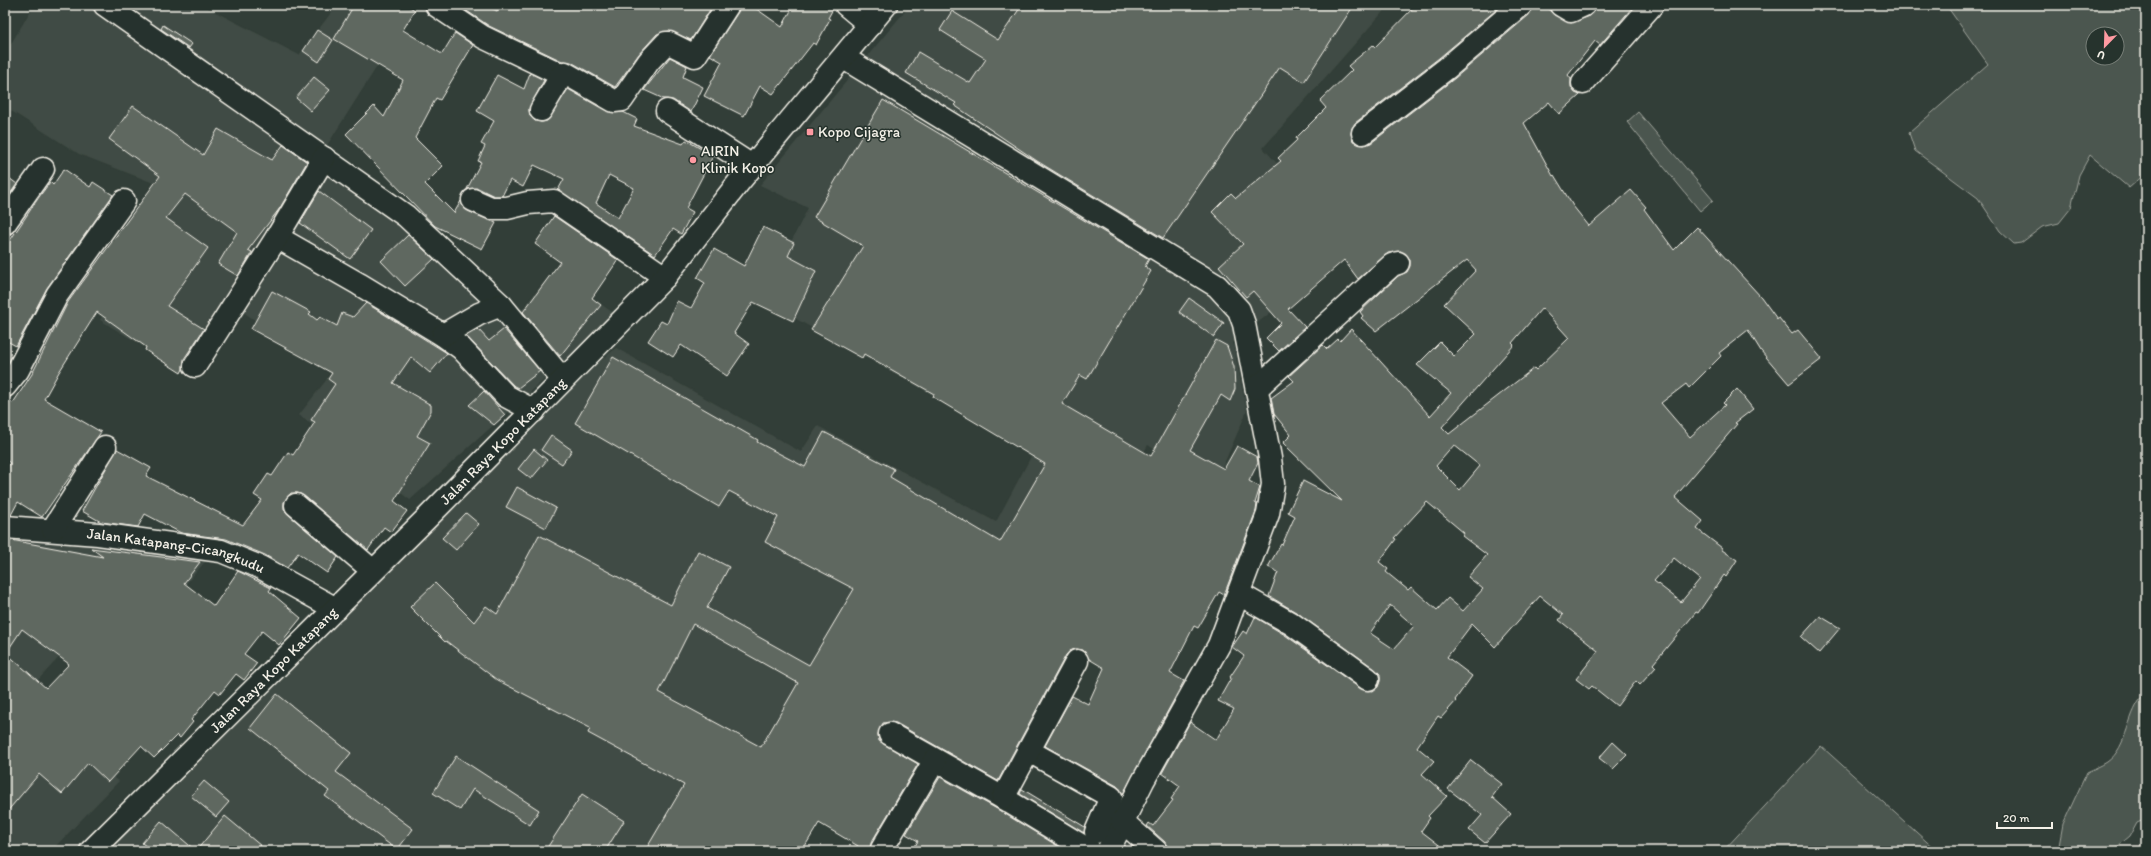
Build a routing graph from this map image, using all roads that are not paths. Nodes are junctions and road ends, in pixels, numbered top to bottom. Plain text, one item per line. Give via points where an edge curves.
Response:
1 (105, 5) edge
2 (728, 5) edge
3 (846, 5) edge
4 (886, 5) edge
5 (1522, 5) edge
6 (1561, 5) edge
7 (1584, 5) edge
8 (1652, 5) edge
9 (437, 6) dead end
10 (870, 25) junction
11 (844, 58) junction
12 (562, 75) junction
13 (1583, 83) dead end
14 (541, 110) dead end
15 (667, 111) dead end
16 (1364, 133) dead end
17 (324, 158) junction
18 (752, 166) junction
19 (43, 169) dead end
20 (473, 200) dead end
21 (124, 201) dead end
22 (5, 223) edge
23 (277, 237) junction
24 (1398, 263) dead end
25 (665, 276) junction
26 (501, 305) junction
27 (443, 335) junction
28 (195, 366) dead end
29 (9, 373) edge
30 (563, 380) junction
31 (1257, 388) junction
32 (534, 411) junction
33 (105, 447) dead end
34 (296, 505) dead end
35 (5, 527) edge
36 (53, 529) junction
37 (372, 570) junction
38 (1239, 594) junction
39 (336, 609) junction
40 (1077, 661) dead end
41 (1368, 679) dead end
42 (890, 734) dead end
43 (1029, 751) junction
44 (935, 760) junction
45 (1003, 798) junction
46 (1122, 821) junction
47 (1093, 842) edge
48 (882, 849) dead end
49 (91, 851) edge
50 (1108, 851) edge
51 (1156, 851) edge

1 - 17 street
2 - 12 street via 694,56 666,43 649,61 622,100 614,101 565,73
3 - 10 street
4 - 10 street, Jalan Raya Kopo Katapang
5 - 16 street
6 - 7 street via 1571,11
8 - 13 street
9 - 12 street via 483,37
10 - 11 street, Jalan Raya Kopo Katapang
11 - 18 street, Jalan Raya Kopo Katapang
11 - 31 street via 1217,286 1239,310
12 - 14 street
15 - 18 street
17 - 23 street
17 - 26 street via 406,216
18 - 25 street, Jalan Raya Kopo Katapang
19 - 22 street
20 - 25 street via 490,208 554,201
21 - 29 street via 57,295
23 - 27 street
23 - 28 street
24 - 31 street
25 - 30 street, Jalan Raya Kopo Katapang
26 - 27 street via 479,314
26 - 30 street
27 - 32 street via 461,348 506,396
30 - 32 street, Jalan Raya Kopo Katapang
31 - 38 street via 1270,458 1272,498
32 - 37 street, Jalan Raya Kopo Katapang
33 - 36 street
34 - 37 street
35 - 36 street, Jalan Katapang-Cicangkudu
36 - 39 street, Jalan Katapang-Cicangkudu via 221,551 260,567
37 - 39 street, Jalan Raya Kopo Katapang
38 - 41 street via 1292,624
38 - 46 street via 1219,645
39 - 49 street, Jalan Raya Kopo Katapang
40 - 43 street
42 - 44 street
43 - 45 street
43 - 47 street via 1111,797
44 - 45 street
44 - 48 street
45 - 47 street
46 - 50 street
46 - 51 street

